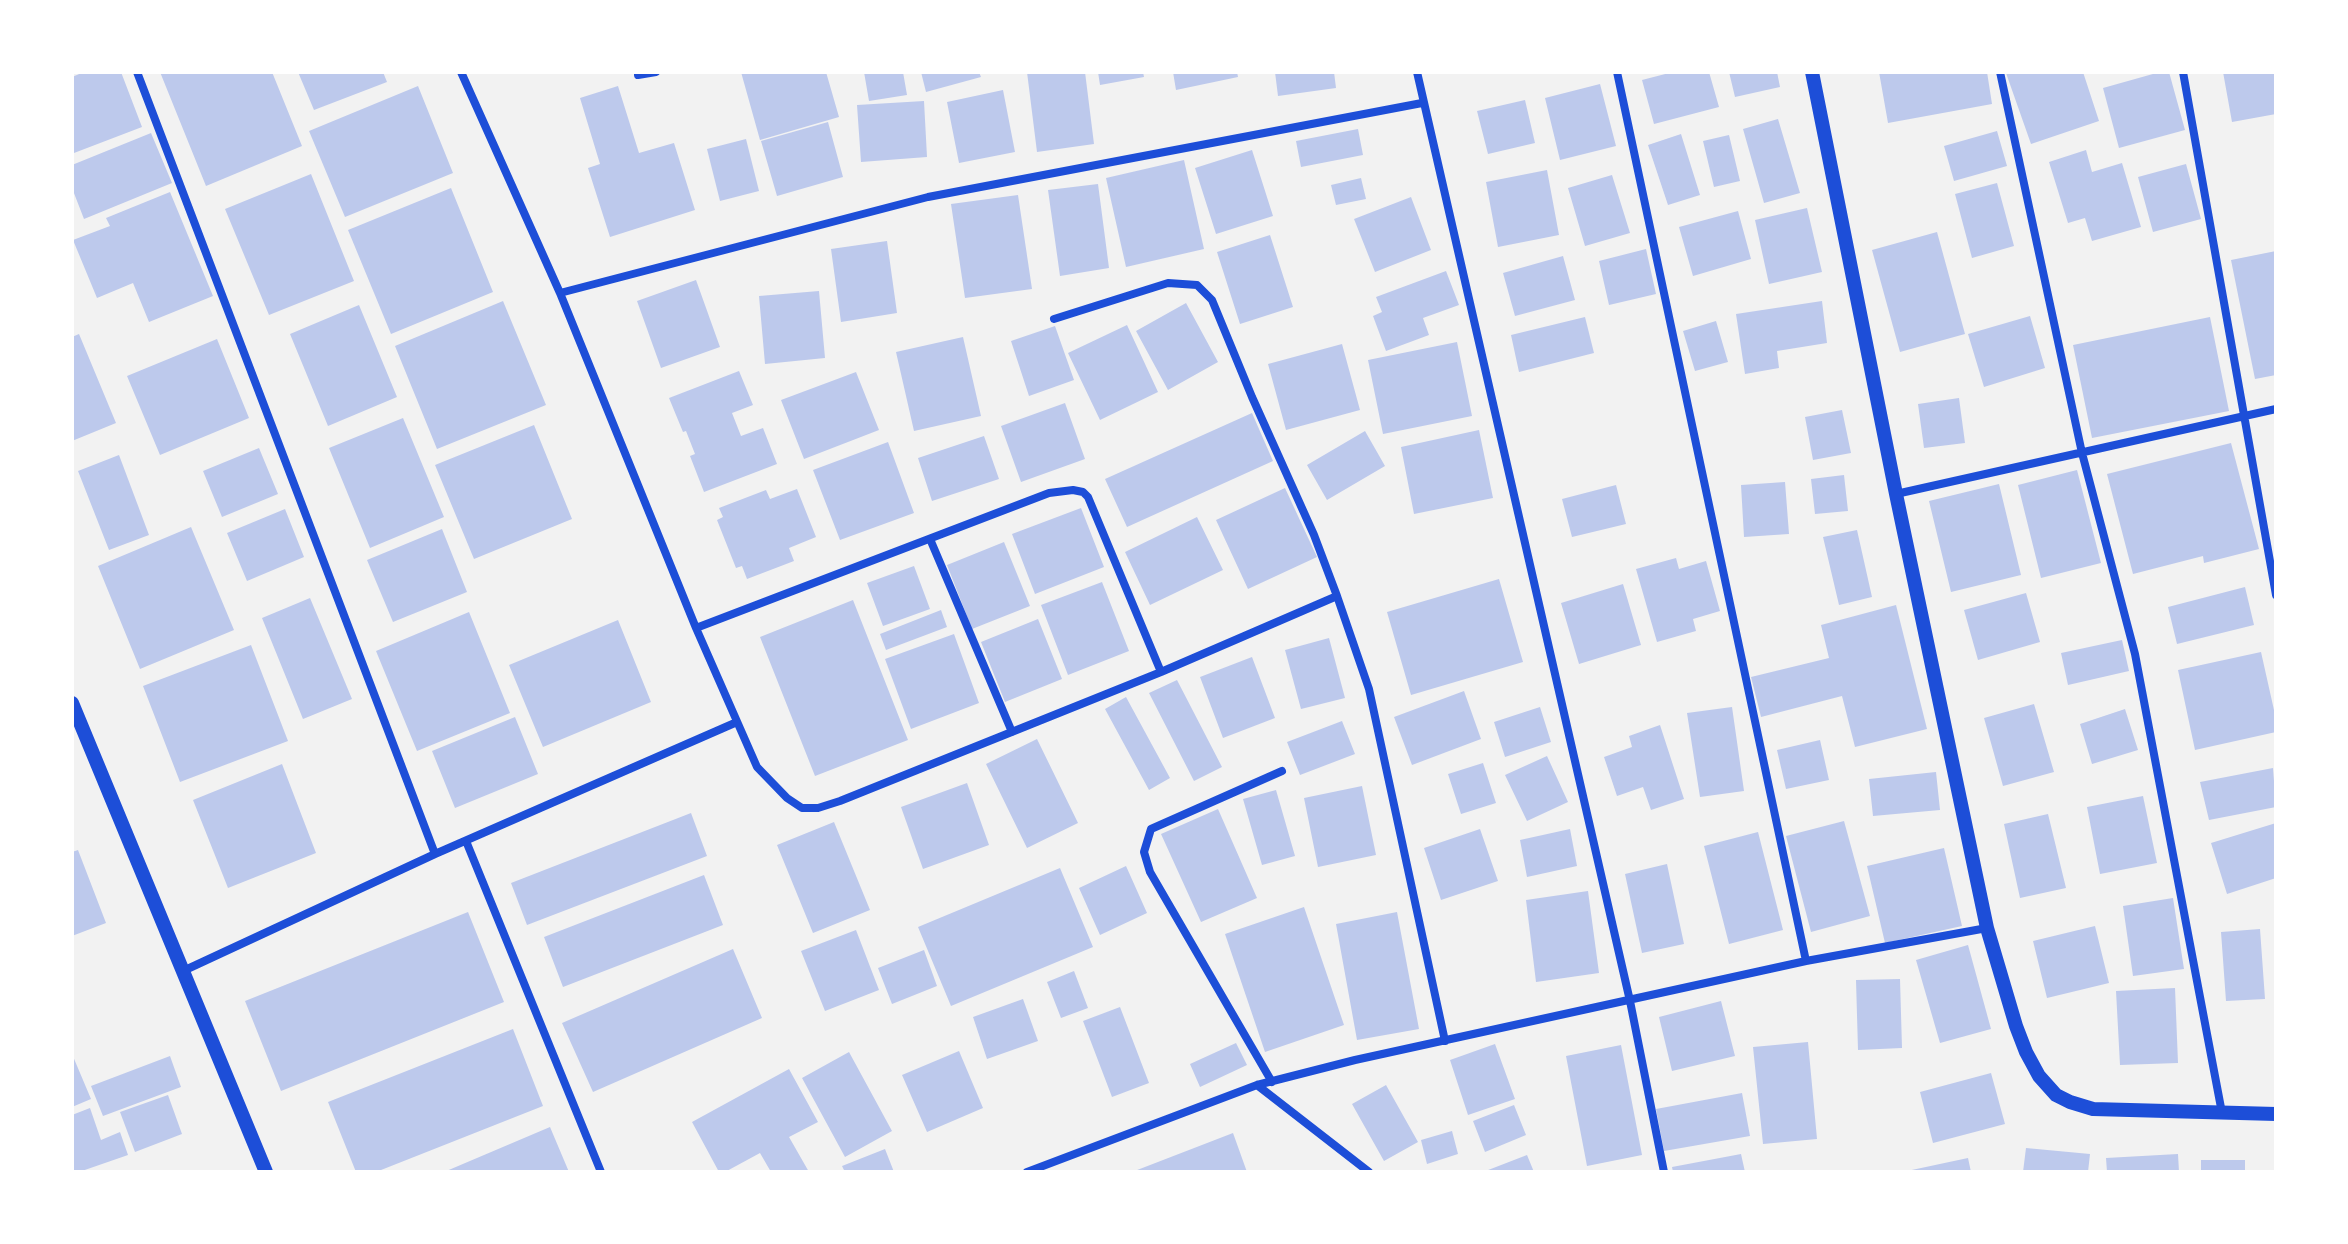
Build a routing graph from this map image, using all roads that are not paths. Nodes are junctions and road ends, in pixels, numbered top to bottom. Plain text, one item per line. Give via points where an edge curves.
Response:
1 (137, 72) edge
2 (461, 72) edge
3 (656, 72) edge
4 (1417, 72) edge
5 (1617, 72) edge
6 (1812, 72) edge
7 (2000, 72) edge
8 (2183, 72) edge
9 (638, 75) dead end
10 (1422, 103) junction
11 (560, 293) junction
12 (1054, 319) dead end
13 (2276, 409) edge
14 (2245, 417) junction
15 (2082, 453) junction
16 (1896, 494) junction
17 (930, 539) junction
18 (2276, 595) edge
19 (1337, 596) junction
20 (696, 628) junction
21 (1161, 672) junction
22 (72, 703) edge
23 (737, 722) junction
24 (1012, 732) junction
25 (1282, 771) dead end
26 (466, 841) junction
27 (435, 854) junction
28 (1987, 928) junction
29 (1806, 961) junction
30 (183, 971) junction
31 (1630, 1001) junction
32 (1445, 1041) junction
33 (1272, 1082) junction
34 (1257, 1085) junction
35 (2222, 1113) junction
36 (2276, 1114) edge
37 (266, 1172) edge
38 (601, 1172) edge
39 (1027, 1172) edge
40 (1369, 1172) edge
41 (1664, 1172) edge

1 - 27 street
2 - 11 street
3 - 9 street
4 - 10 street
5 - 29 street
6 - 16 street
7 - 15 street
8 - 14 street
10 - 11 street via 928,197
10 - 31 street
11 - 20 street
12 - 19 street via 1168,283 1197,285 1212,300
13 - 14 street
14 - 15 street
14 - 18 street
15 - 16 street
15 - 35 street via 2135,654
16 - 28 street
17 - 20 street
17 - 21 street via 1049,493 1083,492
17 - 24 street
19 - 21 street
19 - 32 street via 1369,689
20 - 23 street
21 - 24 street
22 - 30 street
23 - 24 street via 757,767 802,808 840,801
23 - 26 street
25 - 33 street via 1151,829 1144,852 1150,872
26 - 27 street
26 - 38 street
27 - 30 street
28 - 29 street
28 - 35 street via 2026,1052 2056,1095 2093,1109
29 - 31 street
30 - 37 street
31 - 32 street
31 - 41 street
32 - 33 street
33 - 34 street
34 - 39 street
34 - 40 street
35 - 36 street

